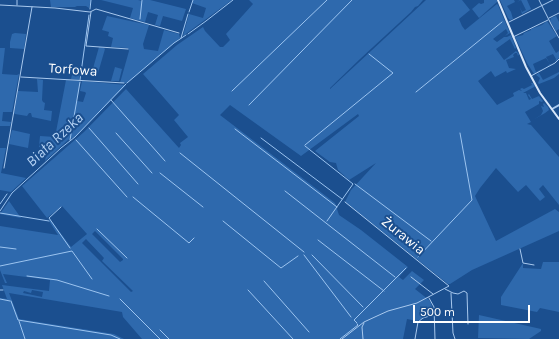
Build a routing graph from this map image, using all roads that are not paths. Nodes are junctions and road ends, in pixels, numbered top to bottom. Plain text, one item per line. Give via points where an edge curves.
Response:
1 (17, 0) edge
2 (498, 0) edge
3 (539, 0) edge
4 (553, 0) edge
5 (0, 5) edge
6 (17, 6) junction
7 (32, 6) junction
8 (542, 6) junction
9 (90, 12) junction
10 (559, 13) edge
11 (548, 19) junction
12 (507, 23) junction
13 (179, 33) dead end
14 (513, 37) junction
15 (559, 38) edge
16 (128, 49) dead end
17 (559, 59) edge
18 (20, 76) junction
19 (531, 76) junction
20 (124, 84) dead end
21 (559, 105) edge
22 (552, 109) junction
23 (559, 120) edge
24 (4, 168) dead end
25 (345, 202) dead end
26 (520, 249) dead end
27 (534, 265) dead end
28 (411, 277) dead end
29 (444, 289) junction
30 (451, 293) junction
31 (433, 295) junction
32 (429, 297) junction
33 (434, 315) junction
34 (364, 322) junction
35 (468, 324) dead end
36 (342, 339) edge
37 (362, 339) edge
38 (415, 339) edge
39 (435, 339) edge
40 (455, 339) edge

1 - 6 street
2 - 12 main road
3 - 8 street
4 - 8 street
5 - 6 street
6 - 7 street
7 - 9 street
7 - 18 street
8 - 11 street
8 - 12 street
9 - 13 street via 96,9
9 - 16 street via 86,46
10 - 11 street
11 - 14 street
11 - 15 street
12 - 14 main road
14 - 19 main road
17 - 19 street
18 - 20 street, Torfowa
18 - 24 street
19 - 22 main road
21 - 22 street
22 - 23 main road
25 - 29 street, Żurawia via 449,286
26 - 27 street via 523,263
28 - 31 street
29 - 30 street
29 - 31 street
30 - 35 street via 467,293
30 - 40 street
31 - 32 street
32 - 33 street via 434,307
32 - 34 street
33 - 38 street via 418,322
33 - 39 street
34 - 36 street
34 - 37 street

